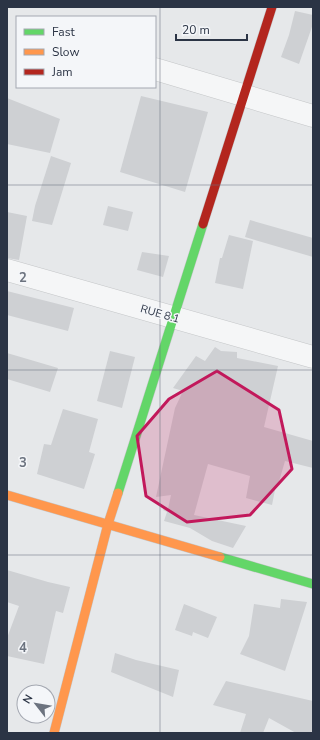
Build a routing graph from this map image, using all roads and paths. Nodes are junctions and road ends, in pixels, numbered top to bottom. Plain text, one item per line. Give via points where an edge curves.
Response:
1 (272, 7) edge
2 (156, 69) edge
3 (244, 96) junction
4 (313, 116) edge
5 (7, 270) edge
6 (174, 318) junction
7 (313, 357) edge
8 (7, 494) edge
9 (108, 524) junction
10 (313, 584) edge
11 (54, 733) edge

1 - 3 street
2 - 3 street
3 - 4 street
3 - 6 street
5 - 6 street, RUE 8.1
6 - 7 street, RUE 8.1
6 - 9 street
8 - 9 street
9 - 10 street
9 - 11 street

